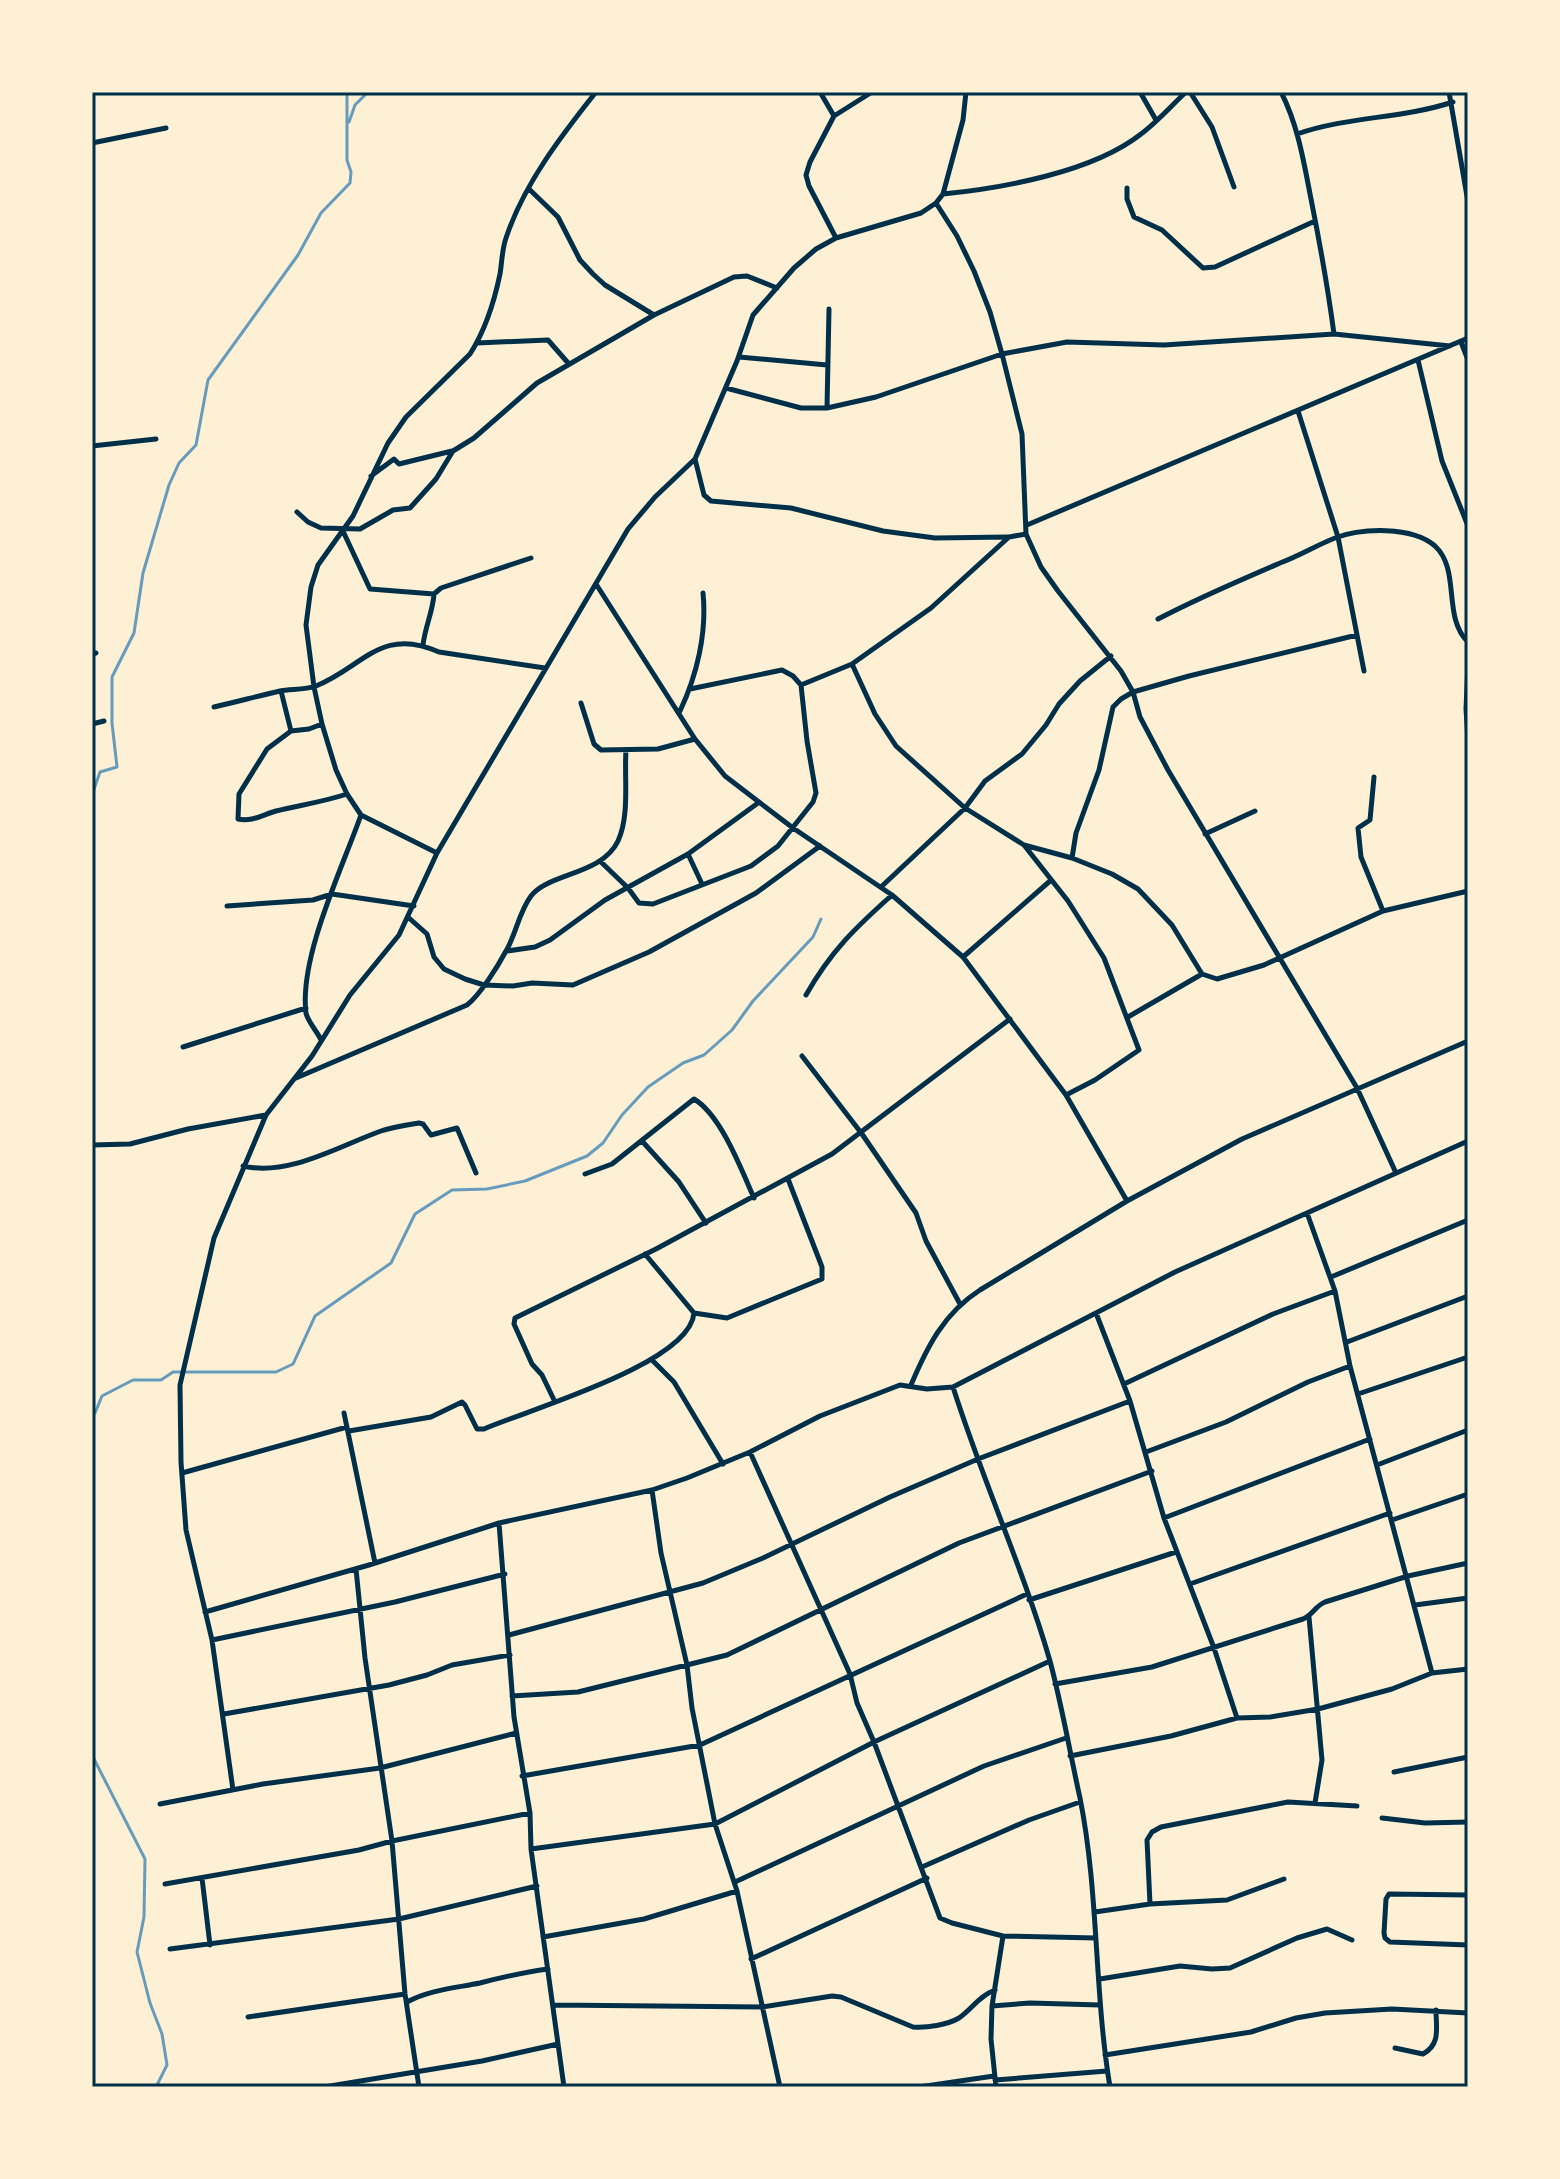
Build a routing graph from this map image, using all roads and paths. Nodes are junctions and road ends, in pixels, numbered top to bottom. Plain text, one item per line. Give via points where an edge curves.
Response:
1 (596, 92) edge
2 (820, 92) edge
3 (872, 92) edge
4 (966, 92) edge
5 (1140, 92) edge
6 (1188, 92) edge
7 (1281, 92) edge
8 (1449, 92) edge
9 (1453, 102) junction
10 (834, 116) junction
11 (1156, 120) junction
12 (166, 128) dead end
13 (1297, 134) junction
14 (92, 143) edge
15 (1234, 187) dead end
16 (1127, 188) dead end
17 (529, 189) junction
18 (943, 194) junction
19 (1468, 202) edge
20 (936, 203) junction
21 (1315, 221) junction
22 (836, 238) junction
23 (777, 288) junction
24 (829, 309) dead end
25 (654, 315) junction
26 (1334, 334) junction
27 (1468, 338) edge
28 (1461, 342) junction
29 (477, 343) junction
30 (1450, 346) junction
31 (1002, 354) junction
32 (739, 357) junction
33 (1418, 360) junction
34 (1468, 360) edge
35 (569, 364) junction
36 (827, 365) junction
37 (726, 388) junction
38 (827, 408) junction
39 (1298, 411) junction
40 (156, 439) dead end
41 (92, 446) edge
42 (453, 451) junction
43 (695, 459) junction
44 (370, 477) junction
45 (297, 512) dead end
46 (1026, 526) junction
47 (1468, 526) edge
48 (342, 529) junction
49 (1026, 534) junction
50 (1009, 537) junction
51 (1338, 537) junction
52 (531, 558) dead end
53 (596, 584) junction
54 (703, 593) dead end
55 (434, 594) junction
56 (1158, 619) dead end
57 (1357, 635) junction
58 (1468, 642) edge
59 (423, 645) junction
60 (1111, 656) junction
61 (852, 664) junction
62 (1468, 664) edge
63 (545, 668) junction
64 (1364, 671) dead end
65 (801, 685) junction
66 (314, 687) junction
67 (690, 689) junction
68 (281, 691) junction
69 (1133, 692) junction
70 (581, 703) dead end
71 (214, 707) dead end
72 (679, 712) junction
73 (104, 721) dead end
74 (92, 724) edge
75 (322, 724) junction
76 (291, 731) junction
77 (695, 739) junction
78 (1468, 740) edge
79 (626, 750) junction
80 (1374, 777) dead end
81 (347, 794) junction
82 (758, 803) junction
83 (965, 808) junction
84 (1255, 811) dead end
85 (361, 815) junction
86 (793, 828) junction
87 (1205, 834) junction
88 (1024, 845) junction
89 (820, 846) junction
90 (437, 853) junction
91 (688, 854) junction
92 (1072, 858) junction
93 (600, 861) junction
94 (1050, 881) junction
95 (702, 884) junction
96 (881, 887) junction
97 (628, 888) junction
98 (1468, 891) edge
99 (332, 894) junction
100 (892, 895) junction
101 (227, 906) dead end
102 (414, 906) junction
103 (1383, 911) junction
104 (409, 918) junction
105 (506, 951) junction
106 (963, 957) junction
107 (1279, 959) junction
108 (1202, 974) junction
109 (484, 985) junction
110 (806, 995) dead end
111 (306, 1008) junction
112 (1128, 1017) junction
113 (1010, 1019) junction
114 (322, 1041) junction
115 (1468, 1041) edge
116 (183, 1047) dead end
117 (802, 1056) dead end
118 (295, 1079) junction
119 (1357, 1088) junction
120 (1066, 1095) junction
121 (266, 1115) junction
122 (862, 1134) junction
123 (642, 1141) junction
124 (1468, 1141) edge
125 (92, 1145) edge
126 (243, 1166) junction
127 (476, 1173) dead end
128 (1396, 1173) junction
129 (585, 1174) dead end
130 (788, 1179) junction
131 (754, 1198) junction
132 (1127, 1201) junction
133 (1307, 1213) junction
134 (1468, 1220) edge
135 (706, 1223) junction
136 (645, 1254) junction
137 (1331, 1277) junction
138 (1335, 1291) junction
139 (1468, 1296) edge
140 (960, 1304) junction
141 (694, 1313) junction
142 (1096, 1313) junction
143 (1347, 1342) junction
144 (1468, 1357) edge
145 (652, 1360) junction
146 (1350, 1366) junction
147 (1124, 1384) junction
148 (911, 1385) junction
149 (953, 1387) junction
150 (1358, 1394) junction
151 (1130, 1401) junction
152 (555, 1402) junction
153 (344, 1413) dead end
154 (348, 1429) junction
155 (1468, 1430) edge
156 (1370, 1439) junction
157 (750, 1452) junction
158 (1146, 1452) junction
159 (978, 1459) junction
160 (723, 1464) junction
161 (1377, 1465) junction
162 (1152, 1471) junction
163 (182, 1473) junction
164 (652, 1490) junction
165 (1468, 1494) edge
166 (1391, 1516) junction
167 (1164, 1518) junction
168 (499, 1523) junction
169 (1003, 1526) junction
170 (790, 1545) junction
171 (1176, 1552) junction
172 (375, 1563) junction
173 (1468, 1563) edge
174 (356, 1569) junction
175 (505, 1574) junction
176 (1408, 1576) junction
177 (1190, 1584) junction
178 (670, 1590) junction
179 (1028, 1597) junction
180 (1468, 1598) edge
181 (1415, 1605) junction
182 (359, 1609) junction
183 (819, 1609) junction
184 (205, 1612) junction
185 (1309, 1617) junction
186 (509, 1635) junction
187 (212, 1640) junction
188 (1214, 1648) junction
189 (510, 1655) junction
190 (1050, 1661) junction
191 (687, 1665) junction
192 (1468, 1669) edge
193 (1432, 1673) junction
194 (850, 1674) junction
195 (1055, 1684) junction
196 (369, 1688) junction
197 (512, 1696) junction
198 (1318, 1709) junction
199 (224, 1714) junction
200 (1237, 1718) junction
201 (516, 1733) junction
202 (1066, 1738) junction
203 (874, 1742) junction
204 (700, 1745) junction
205 (1070, 1756) junction
206 (1468, 1757) edge
207 (380, 1768) junction
208 (1394, 1772) dead end
209 (522, 1776) junction
210 (233, 1790) junction
211 (1080, 1802) junction
212 (1315, 1803) junction
213 (160, 1804) dead end
214 (898, 1806) junction
215 (1357, 1806) dead end
216 (530, 1813) junction
217 (1382, 1818) dead end
218 (1468, 1822) edge
219 (715, 1824) junction
220 (392, 1841) junction
221 (531, 1849) junction
222 (922, 1867) junction
223 (202, 1878) junction
224 (927, 1878) junction
225 (1284, 1879) dead end
226 (735, 1882) junction
227 (165, 1884) dead end
228 (537, 1886) junction
229 (737, 1891) junction
230 (1468, 1895) edge
231 (1150, 1904) junction
232 (1095, 1912) junction
233 (399, 1919) junction
234 (1003, 1936) junction
235 (543, 1937) junction
236 (1097, 1938) junction
237 (1352, 1940) dead end
238 (210, 1945) junction
239 (1468, 1945) edge
240 (170, 1949) dead end
241 (751, 1959) junction
242 (548, 1969) junction
243 (1100, 1979) junction
244 (995, 1990) junction
245 (405, 1994) junction
246 (407, 2002) junction
247 (553, 2005) junction
248 (1100, 2005) junction
249 (992, 2006) junction
250 (762, 2007) junction
251 (1436, 2010) junction
252 (1468, 2013) edge
253 (248, 2017) dead end
254 (558, 2044) junction
255 (1395, 2048) dead end
256 (1105, 2055) junction
257 (1107, 2071) junction
258 (416, 2072) junction
259 (995, 2081) edge
260 (324, 2087) edge
261 (419, 2087) edge
262 (564, 2087) edge
263 (780, 2087) edge
264 (919, 2087) edge
265 (1110, 2087) edge

1 - 17 street
2 - 10 street
3 - 10 street
4 - 18 street
5 - 11 street
6 - 11 street
6 - 15 street via 1212,127
7 - 13 street
8 - 9 street
9 - 13 street
9 - 19 street
10 - 22 street via 806,175
11 - 18 street via 1114,151 1047,177
12 - 14 street
13 - 21 street
16 - 21 street via 1134,217 1162,230 1203,268
17 - 25 street via 558,217 593,274
17 - 29 street via 504,242 493,305
18 - 20 street
20 - 22 street via 921,213
20 - 31 street via 974,271
21 - 26 street
22 - 23 street via 816,249
23 - 25 street via 747,276 734,277
23 - 32 street via 753,315
24 - 36 street
25 - 35 street
26 - 30 street
26 - 31 street via 1164,345 1067,342
27 - 28 street
28 - 30 street
28 - 34 street
29 - 35 street via 548,340
29 - 44 street via 406,417
30 - 33 street
31 - 38 street
31 - 46 street via 1022,434
32 - 36 street
32 - 37 street
33 - 39 street
33 - 47 street via 1442,461
35 - 42 street
36 - 38 street
37 - 38 street via 801,408
37 - 43 street
39 - 46 street
39 - 51 street
40 - 41 street
42 - 44 street via 399,464 394,459
42 - 48 street via 410,508 393,510 360,529
43 - 50 street via 704,495 711,501 791,508 935,538
43 - 53 street via 628,529
44 - 48 street
45 - 48 street via 321,528
46 - 49 street
48 - 55 street via 370,589
48 - 66 street via 318,565 311,587 306,625
49 - 50 street
49 - 60 street via 1041,567
50 - 61 street via 931,608
51 - 56 street
51 - 57 street
51 - 58 street via 1394,530 1434,546 1444,558 1450,598 1461,636
52 - 55 street
53 - 63 street
53 - 72 street
54 - 67 street via 704,631
55 - 59 street
57 - 64 street
57 - 69 street
59 - 63 street
59 - 66 street via 385,647
60 - 69 street
60 - 83 street via 1080,681 1022,754 985,781
61 - 65 street
61 - 83 street via 896,746
62 - 78 street
63 - 90 street
65 - 67 street via 782,670
65 - 86 street via 816,793
66 - 68 street
66 - 75 street
67 - 72 street
68 - 71 street
68 - 76 street
69 - 87 street via 1140,717
69 - 92 street via 1113,707
70 - 79 street via 597,748
72 - 77 street
73 - 74 street
75 - 76 street
75 - 81 street
76 - 81 street via 267,749 253,770 239,794 238,819 253,820
77 - 79 street via 658,749
77 - 82 street via 725,776
79 - 93 street via 621,831
80 - 103 street via 1370,820 1359,826 1359,838 1361,857
81 - 85 street
82 - 86 street
82 - 91 street
83 - 88 street
83 - 96 street
84 - 87 street
85 - 90 street
85 - 99 street
86 - 89 street
86 - 95 street via 751,866
87 - 107 street
88 - 92 street
88 - 94 street
89 - 96 street
89 - 109 street via 756,893 609,971 573,985
90 - 102 street
91 - 95 street
91 - 97 street
92 - 108 street via 1138,889 1172,925
93 - 97 street
93 - 105 street via 532,894
94 - 106 street
94 - 112 street via 1104,958
95 - 97 street via 653,904 639,903
96 - 100 street
97 - 105 street via 550,940
98 - 103 street
99 - 101 street
99 - 102 street
99 - 111 street via 317,935
100 - 106 street
100 - 110 street via 846,937
102 - 104 street
103 - 107 street
104 - 109 street via 427,934 444,969
104 - 114 street
105 - 109 street
106 - 113 street
107 - 108 street via 1228,978
107 - 119 street
108 - 112 street
109 - 118 street via 467,1005
111 - 114 street
111 - 116 street
112 - 120 street via 1137,1053
113 - 120 street
113 - 122 street
114 - 118 street
115 - 119 street
117 - 122 street
118 - 121 street
119 - 128 street
119 - 132 street via 1242,1139
120 - 132 street
121 - 125 street via 130,1144
121 - 126 street
122 - 130 street
122 - 140 street via 916,1213
123 - 129 street via 612,1164
123 - 131 street via 697,1100 729,1144
123 - 135 street
124 - 128 street
126 - 127 street via 285,1166 419,1123 431,1135 457,1128
126 - 163 street via 207,1260 180,1385
128 - 133 street
130 - 131 street
130 - 141 street via 822,1279 727,1318
131 - 135 street
132 - 140 street
133 - 137 street
133 - 142 street
134 - 137 street
135 - 136 street
136 - 141 street
136 - 152 street via 515,1318 532,1364
137 - 138 street
138 - 143 street
138 - 147 street
139 - 143 street
140 - 148 street via 927,1348
141 - 145 street via 680,1339
142 - 147 street
142 - 149 street
143 - 146 street
144 - 150 street
145 - 152 street
145 - 160 street via 674,1382
146 - 150 street
146 - 158 street
147 - 151 street
148 - 149 street
148 - 157 street via 820,1416
149 - 159 street
150 - 156 street
151 - 158 street
151 - 159 street
152 - 154 street via 480,1430 462,1402 431,1417
153 - 154 street
154 - 163 street
154 - 172 street
155 - 161 street
156 - 161 street
156 - 167 street
157 - 160 street
157 - 170 street
158 - 162 street
159 - 169 street
159 - 170 street
160 - 164 street
161 - 166 street
162 - 167 street
162 - 169 street
163 - 184 street via 186,1530
164 - 168 street
164 - 178 street
165 - 166 street
166 - 176 street
166 - 177 street
167 - 171 street
168 - 172 street
168 - 175 street
169 - 179 street
169 - 183 street
170 - 178 street via 703,1583
170 - 183 street
171 - 177 street
171 - 179 street
172 - 174 street
173 - 176 street
174 - 182 street
174 - 184 street
175 - 182 street
175 - 186 street
176 - 181 street
176 - 185 street via 1325,1602
177 - 188 street
178 - 186 street
178 - 191 street
179 - 190 street
179 - 194 street
180 - 181 street
181 - 193 street
182 - 187 street
182 - 196 street
183 - 191 street via 727,1655
183 - 194 street
184 - 187 street
185 - 188 street
185 - 198 street
186 - 189 street
187 - 199 street
188 - 195 street via 1152,1667
188 - 200 street
189 - 196 street
189 - 197 street
190 - 195 street
190 - 203 street
191 - 197 street via 578,1692
191 - 204 street
192 - 193 street
193 - 198 street
194 - 203 street
194 - 204 street
195 - 202 street
196 - 199 street
196 - 207 street
197 - 201 street
198 - 200 street
198 - 212 street via 1322,1760
199 - 210 street
200 - 205 street
201 - 207 street
201 - 209 street
202 - 205 street
202 - 214 street via 984,1766
203 - 214 street
203 - 219 street
204 - 209 street
204 - 219 street
205 - 211 street
206 - 208 street
207 - 210 street
207 - 220 street
209 - 216 street
210 - 213 street
211 - 222 street
211 - 232 street
212 - 215 street
212 - 231 street via 1288,1802 1161,1827 1147,1840
214 - 222 street
214 - 226 street
216 - 220 street
216 - 221 street
217 - 218 street
219 - 221 street
219 - 226 street
220 - 223 street
220 - 233 street
221 - 228 street
222 - 224 street
223 - 227 street
223 - 238 street
224 - 234 street via 943,1921
224 - 241 street
225 - 231 street via 1227,1900
226 - 229 street
228 - 233 street
228 - 235 street
229 - 235 street via 644,1919
229 - 241 street
230 - 239 street via 1389,1894 1384,1933 1390,1942
231 - 232 street
232 - 236 street
233 - 238 street
233 - 245 street
234 - 236 street
234 - 244 street
235 - 242 street
236 - 243 street
237 - 243 street via 1327,1929 1230,1968 1180,1966
238 - 240 street
241 - 250 street
242 - 246 street via 419,1995
242 - 247 street
243 - 248 street
244 - 249 street
244 - 250 street via 953,2020 923,2027 841,1997
245 - 246 street
245 - 253 street
246 - 258 street
247 - 250 street
247 - 254 street
248 - 249 street
248 - 256 street
249 - 259 street
250 - 263 street
251 - 252 street
251 - 255 street via 1436,2044 1431,2050 1423,2054
251 - 256 street via 1325,2013 1251,2032
254 - 258 street
254 - 262 street
256 - 257 street
257 - 259 street
257 - 265 street
258 - 260 street
258 - 261 street
259 - 264 street

